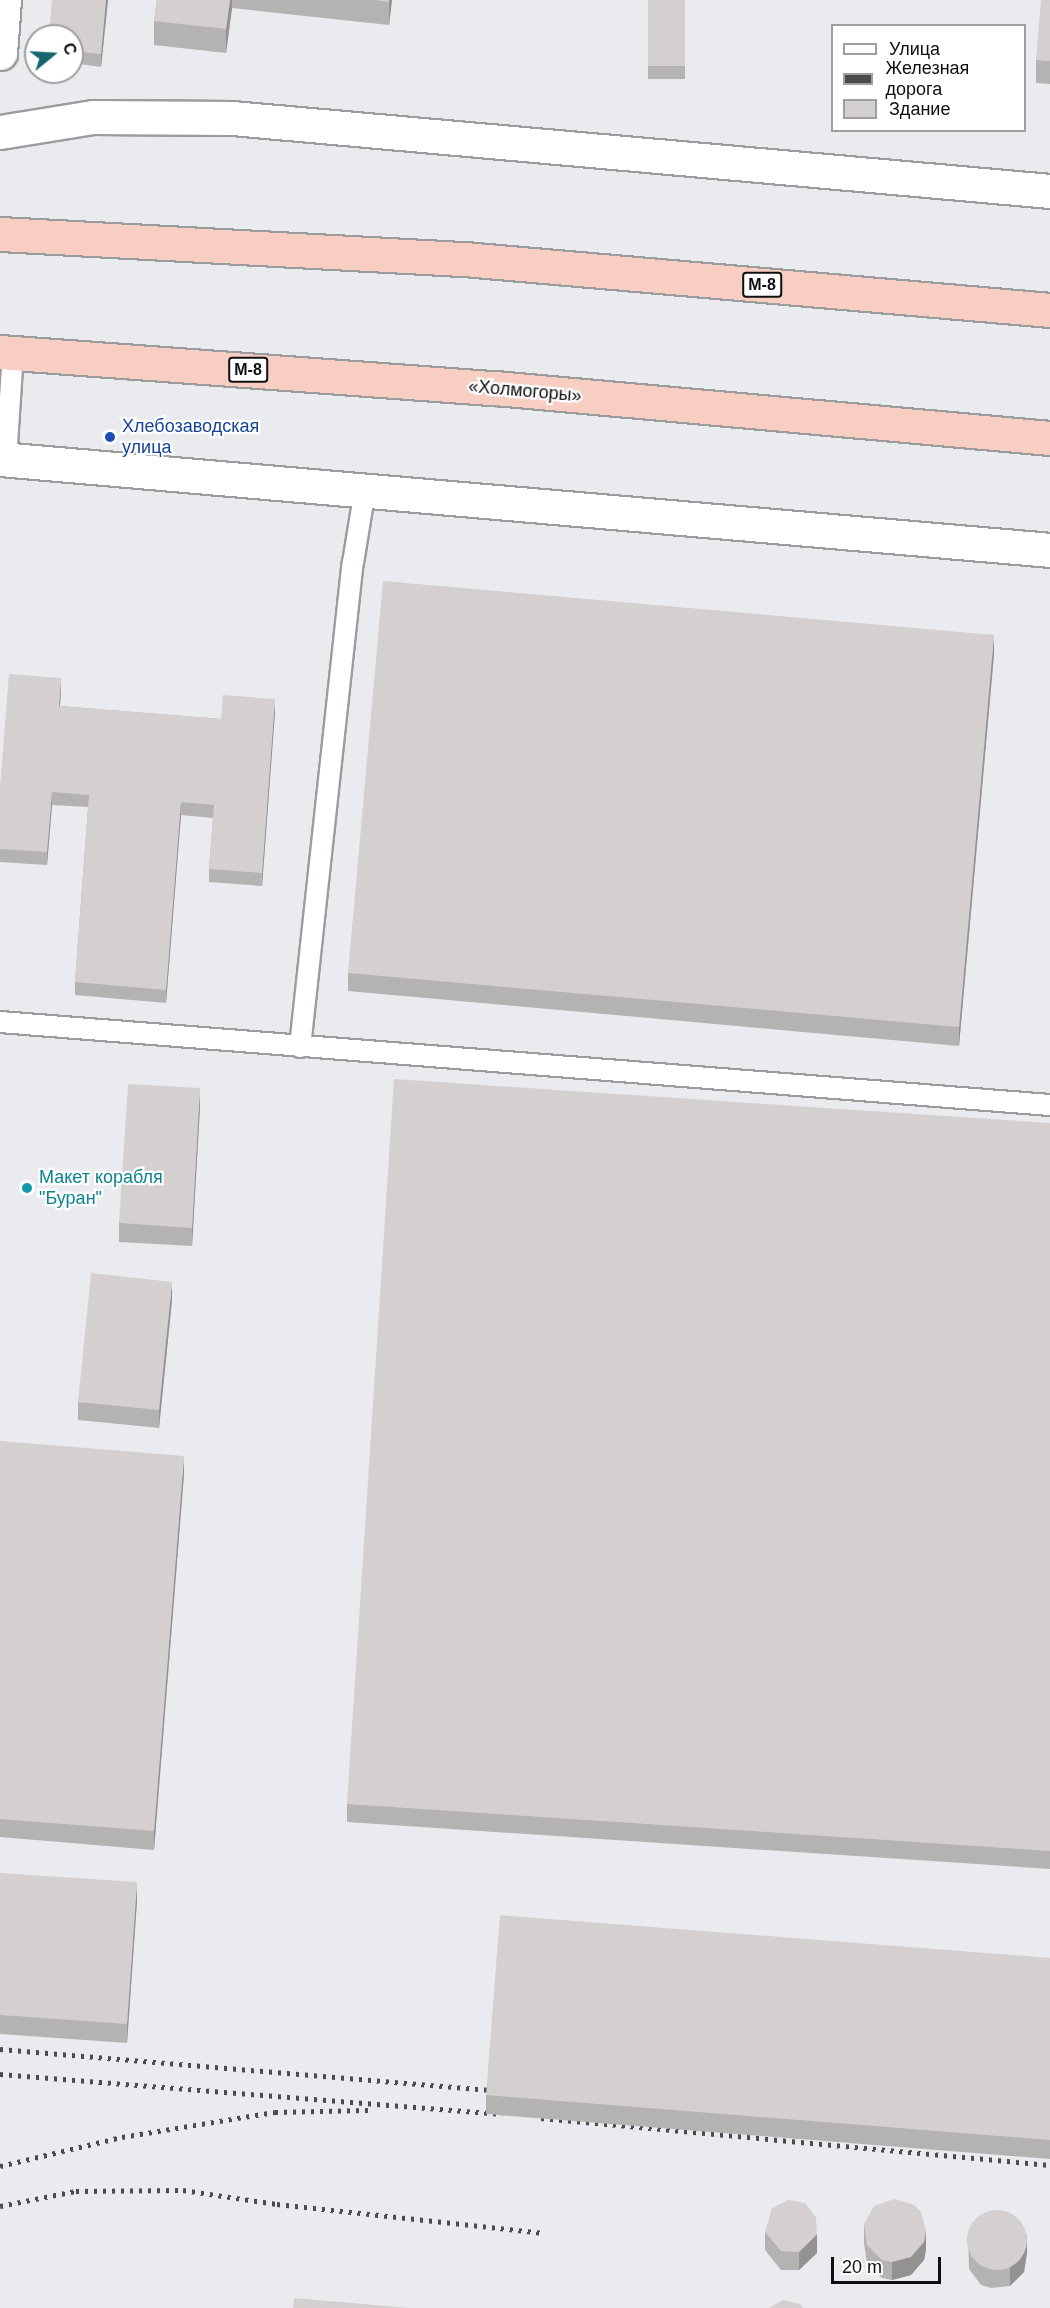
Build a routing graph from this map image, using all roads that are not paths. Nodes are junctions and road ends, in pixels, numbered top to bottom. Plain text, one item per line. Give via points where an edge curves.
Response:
1 (4, 0) edge
2 (0, 53) edge
3 (0, 132) edge
4 (1050, 191) edge
5 (0, 234) edge
6 (1050, 310) edge
7 (7, 353) edge
8 (1050, 438) edge
9 (3, 460) edge
10 (365, 490) junction
11 (1050, 550) edge
12 (0, 1022) edge
13 (300, 1047) junction
14 (1050, 1105) edge

1 - 2 street
3 - 4 street via 93,117 232,118
5 - 6 highway, М-8 via 475,260
7 - 8 highway, «Холмогоры» / М-8 via 495,388
7 - 9 lane
9 - 10 street
10 - 11 street
10 - 13 lane via 353,563
12 - 13 lane
13 - 14 lane

